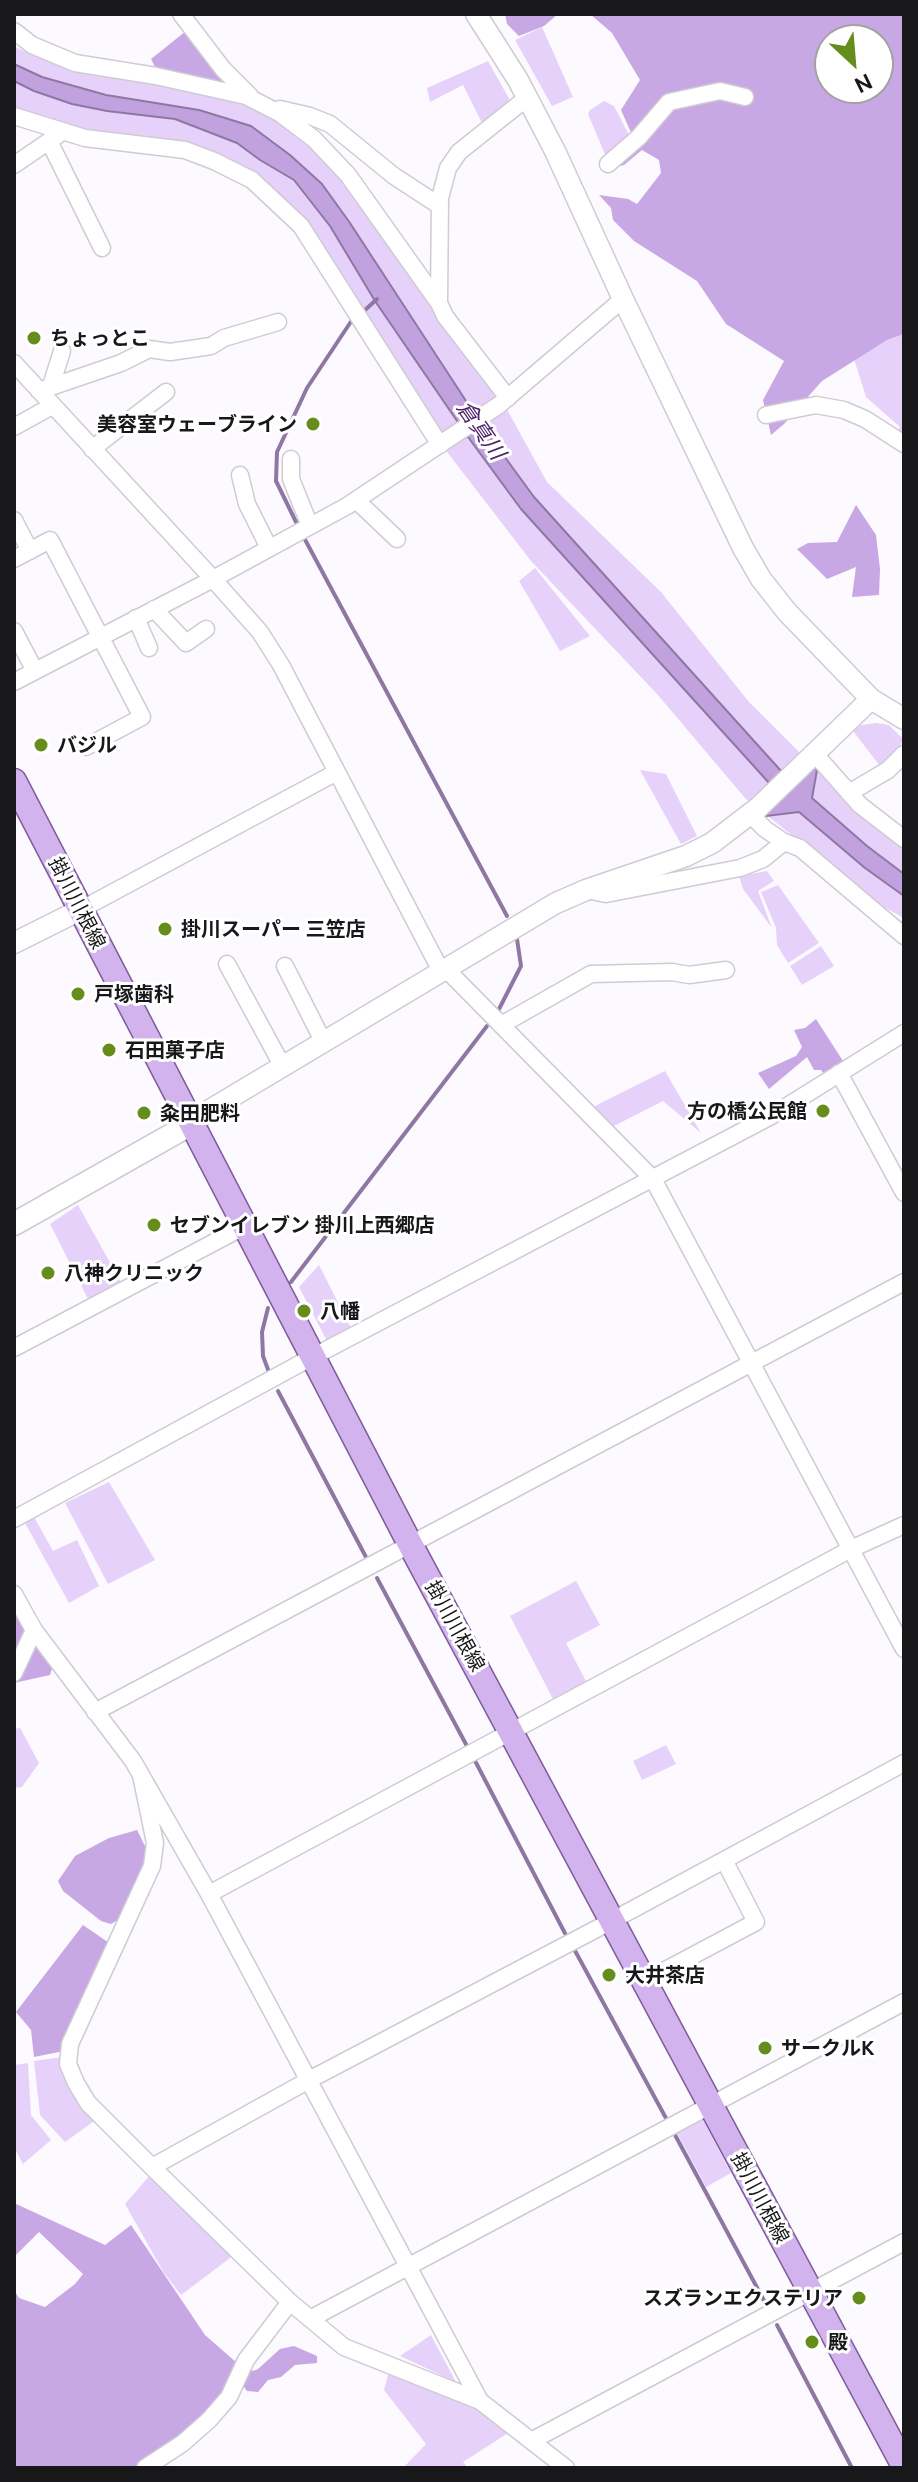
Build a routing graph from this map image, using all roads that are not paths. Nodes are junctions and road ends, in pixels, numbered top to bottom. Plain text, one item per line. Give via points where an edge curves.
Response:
1 (181, 14) edge
2 (476, 14) edge
3 (14, 31) edge
4 (528, 97) junction
5 (745, 97) dead end
6 (260, 103) junction
7 (14, 116) edge
8 (56, 136) junction
9 (608, 164) dead end
10 (14, 165) edge
11 (440, 206) junction
12 (102, 248) dead end
13 (623, 299) junction
14 (439, 303) junction
15 (278, 322) dead end
16 (62, 351) dead end
17 (14, 363) edge
18 (45, 388) junction
19 (166, 392) dead end
20 (504, 401) junction
21 (52, 406) junction
22 (766, 415) dead end
23 (14, 427) edge
24 (442, 443) junction
25 (904, 444) edge
26 (92, 449) junction
27 (291, 459) dead end
28 (240, 475) dead end
29 (356, 500) junction
30 (14, 520) edge
31 (310, 526) junction
32 (397, 539) dead end
33 (269, 548) junction
34 (30, 551) junction
35 (14, 559) edge
36 (213, 579) junction
37 (154, 609) junction
38 (136, 618) junction
39 (206, 629) dead end
40 (14, 631) edge
41 (99, 637) junction
42 (149, 648) dead end
43 (35, 671) junction
44 (14, 682) edge
45 (871, 699) junction
46 (904, 719) edge
47 (86, 747) dead end
48 (904, 754) edge
49 (810, 757) junction
50 (337, 772) junction
51 (14, 781) edge
52 (849, 793) junction
53 (754, 810) junction
54 (904, 839) edge
55 (784, 842) junction
56 (586, 890) junction
57 (80, 910) junction
58 (904, 936) edge
59 (14, 943) edge
60 (227, 964) dead end
61 (285, 966) dead end
62 (443, 970) junction
63 (726, 970) dead end
64 (501, 1025) junction
65 (904, 1033) edge
66 (324, 1043) junction
67 (283, 1067) junction
68 (839, 1073) junction
69 (191, 1124) junction
70 (653, 1179) junction
71 (904, 1193) edge
72 (14, 1224) edge
73 (245, 1226) junction
74 (904, 1282) edge
75 (14, 1348) edge
76 (313, 1358) junction
77 (753, 1364) junction
78 (14, 1519) edge
79 (904, 1525) edge
80 (410, 1544) junction
81 (851, 1549) junction
82 (14, 1594) edge
83 (34, 1630) junction
84 (904, 1649) edge
85 (14, 1673) edge
86 (95, 1712) junction
87 (512, 1731) junction
88 (904, 1763) edge
89 (141, 1775) junction
90 (724, 1860) junction
91 (209, 1894) junction
92 (612, 1920) junction
93 (645, 1981) junction
94 (904, 2002) edge
95 (309, 2080) junction
96 (710, 2105) junction
97 (152, 2167) junction
98 (904, 2242) edge
99 (409, 2267) junction
100 (811, 2292) junction
101 (290, 2302) junction
102 (310, 2319) junction
103 (480, 2401) junction
104 (533, 2440) junction
105 (904, 2466) edge
106 (145, 2468) edge
107 (566, 2468) edge

1 - 6 street via 223,69
2 - 4 street
3 - 6 street via 32,45 75,63 156,76
4 - 11 street via 459,152 448,168
4 - 13 street
5 - 9 street via 720,91 669,102
6 - 11 street via 330,124
6 - 14 street via 314,139 348,175
7 - 8 street
8 - 10 street
8 - 12 street
8 - 24 street via 185,150 252,180 301,226
11 - 14 street
13 - 20 street
13 - 45 street via 761,579
14 - 20 street
15 - 18 street via 211,346 170,352 149,349
16 - 18 street
17 - 18 street
18 - 21 street
19 - 26 street
20 - 24 street
21 - 23 street
21 - 26 street
22 - 25 street via 816,405 844,410
24 - 29 street
26 - 36 street
27 - 31 street via 291,479
28 - 33 street via 247,504
29 - 31 street
29 - 32 street
30 - 34 street
31 - 33 street
33 - 36 street
34 - 35 street
34 - 41 street via 50,540
36 - 37 street
36 - 50 street via 260,632
37 - 38 street
37 - 39 street via 186,643
38 - 41 street
38 - 42 street
40 - 43 street
41 - 43 street
41 - 47 street via 142,717
43 - 44 street
45 - 46 street
45 - 49 street
48 - 52 street
49 - 52 street
49 - 53 street
50 - 57 street
50 - 62 street
51 - 57 main road, 掛川川根線
52 - 54 street
53 - 55 street via 765,829
53 - 56 street via 686,856
55 - 56 street via 740,868 606,894
55 - 58 street via 800,848
56 - 62 street
57 - 59 street
57 - 69 main road, 掛川川根線
60 - 67 street
61 - 66 street
62 - 64 street
62 - 66 street
63 - 64 street via 591,974
64 - 70 street
65 - 68 street
66 - 67 street
67 - 69 street
68 - 70 street
68 - 71 street
69 - 72 main road
69 - 73 main road, 掛川川根線
70 - 76 street
70 - 77 street
73 - 75 street
73 - 76 main road, 掛川川根線
74 - 77 street
76 - 78 street
76 - 80 main road, 掛川川根線
77 - 80 street
77 - 81 street
79 - 81 street
80 - 86 street
80 - 87 main road, 掛川川根線
81 - 84 street
81 - 87 street
82 - 83 street
83 - 85 street
83 - 86 street
86 - 89 street
87 - 91 street
87 - 92 main road, 掛川川根線
88 - 90 street
89 - 91 street
89 - 97 street via 155,1843 152,1866 70,2044 68,2064 88,2103
90 - 92 street
90 - 93 street via 756,1922
91 - 95 street
92 - 93 main road, 掛川川根線
92 - 95 street
93 - 96 main road, 掛川川根線
94 - 96 street
95 - 97 street
95 - 99 street
96 - 99 street
96 - 100 main road, 掛川川根線
97 - 101 street
98 - 100 street
99 - 102 street
99 - 103 street
100 - 104 street
100 - 105 main road, 掛川川根線
101 - 102 street
101 - 106 street via 209,2420
102 - 103 street via 344,2347
103 - 104 street
104 - 107 street

